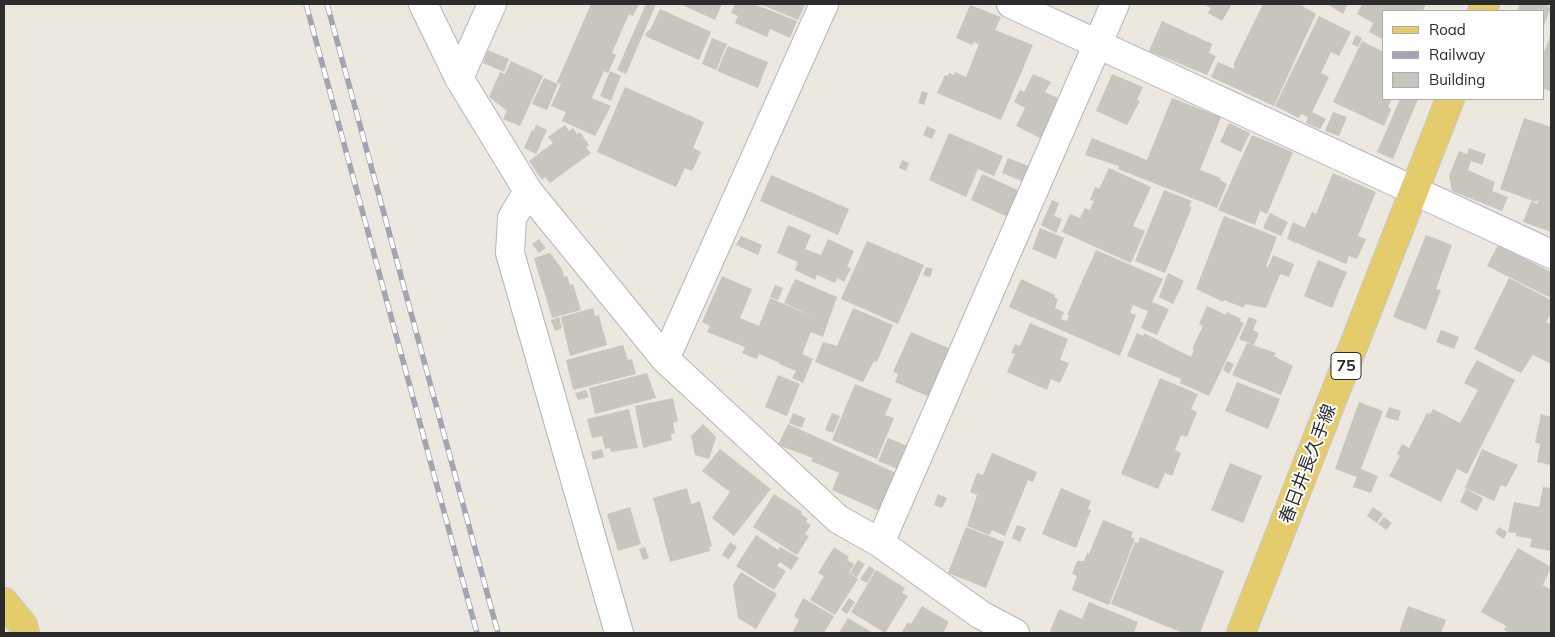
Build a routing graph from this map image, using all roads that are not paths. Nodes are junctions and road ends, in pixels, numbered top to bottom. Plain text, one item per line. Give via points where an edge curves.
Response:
1 (423, 4) edge
2 (492, 4) edge
3 (824, 4) edge
4 (1011, 4) edge
5 (1115, 4) edge
6 (1097, 44) junction
7 (459, 78) junction
8 (1450, 100) edge
9 (528, 191) junction
10 (1415, 191) junction
11 (1551, 254) edge
12 (666, 359) junction
13 (880, 543) junction
14 (4, 602) edge
15 (975, 624) edge
16 (25, 633) edge
17 (619, 633) edge
18 (1015, 633) edge
19 (1241, 633) edge

1 - 7 street
2 - 7 street
3 - 12 street
4 - 6 street
5 - 6 street
6 - 10 street
6 - 13 street
7 - 9 street
8 - 10 main road, 春日井長久手線 / 75
9 - 12 street
9 - 17 street via 512,218 510,253
10 - 11 street
10 - 19 main road, 春日井長久手線 / 75
12 - 13 street via 838,519
13 - 15 street
14 - 16 main road
15 - 18 street

